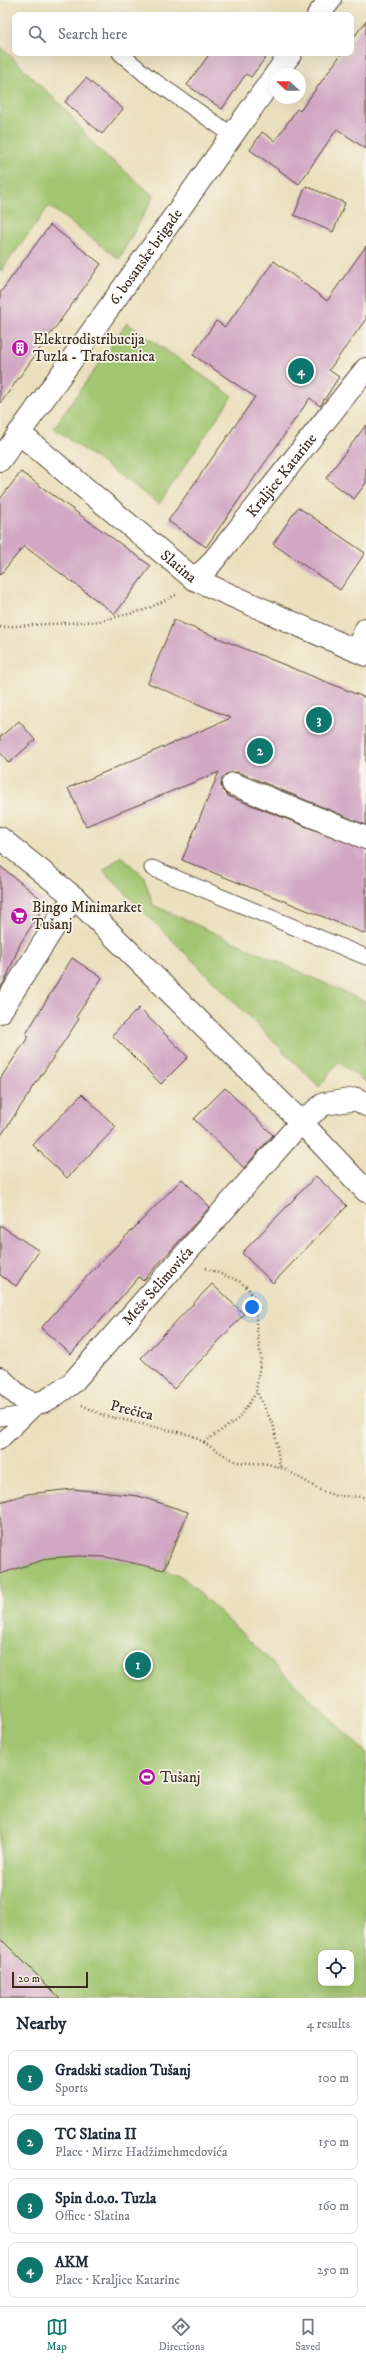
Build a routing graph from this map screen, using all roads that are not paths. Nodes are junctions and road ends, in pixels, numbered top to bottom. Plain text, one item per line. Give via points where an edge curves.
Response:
1 (330, 0) edge
2 (320, 12) edge
3 (124, 56) edge
4 (289, 56) edge
5 (232, 135) junction
6 (366, 369) edge
7 (19, 434) junction
8 (0, 460) edge
9 (194, 579) junction
10 (366, 629) edge
11 (362, 653) edge
12 (233, 784) dead end
13 (0, 838) edge
14 (366, 838) edge
15 (152, 868) dead end
16 (75, 898) junction
17 (366, 957) edge
18 (0, 1012) edge
19 (366, 1105) edge
20 (302, 1122) junction
21 (366, 1191) edge
22 (0, 1378) edge
23 (49, 1399) junction
24 (0, 1418) edge
25 (0, 1442) edge

1 - 2 street
3 - 5 lane via 146,75
4 - 5 street, 6. bosanske brigade
5 - 7 street, 6. bosanske brigade
6 - 9 street, Kraljice Katarine via 209,566
7 - 8 street, 6. bosanske brigade
7 - 9 street, Slatina
9 - 11 street, Slatina
10 - 11 street
12 - 14 street
13 - 16 street
15 - 17 lane
16 - 18 street via 64,911
16 - 20 street
19 - 20 street, Meše Selimovića via 357,1099 324,1104
20 - 21 street
20 - 23 street, Meše Selimovića via 72,1383
22 - 23 street via 26,1401
23 - 24 lane via 22,1414
23 - 25 lane

